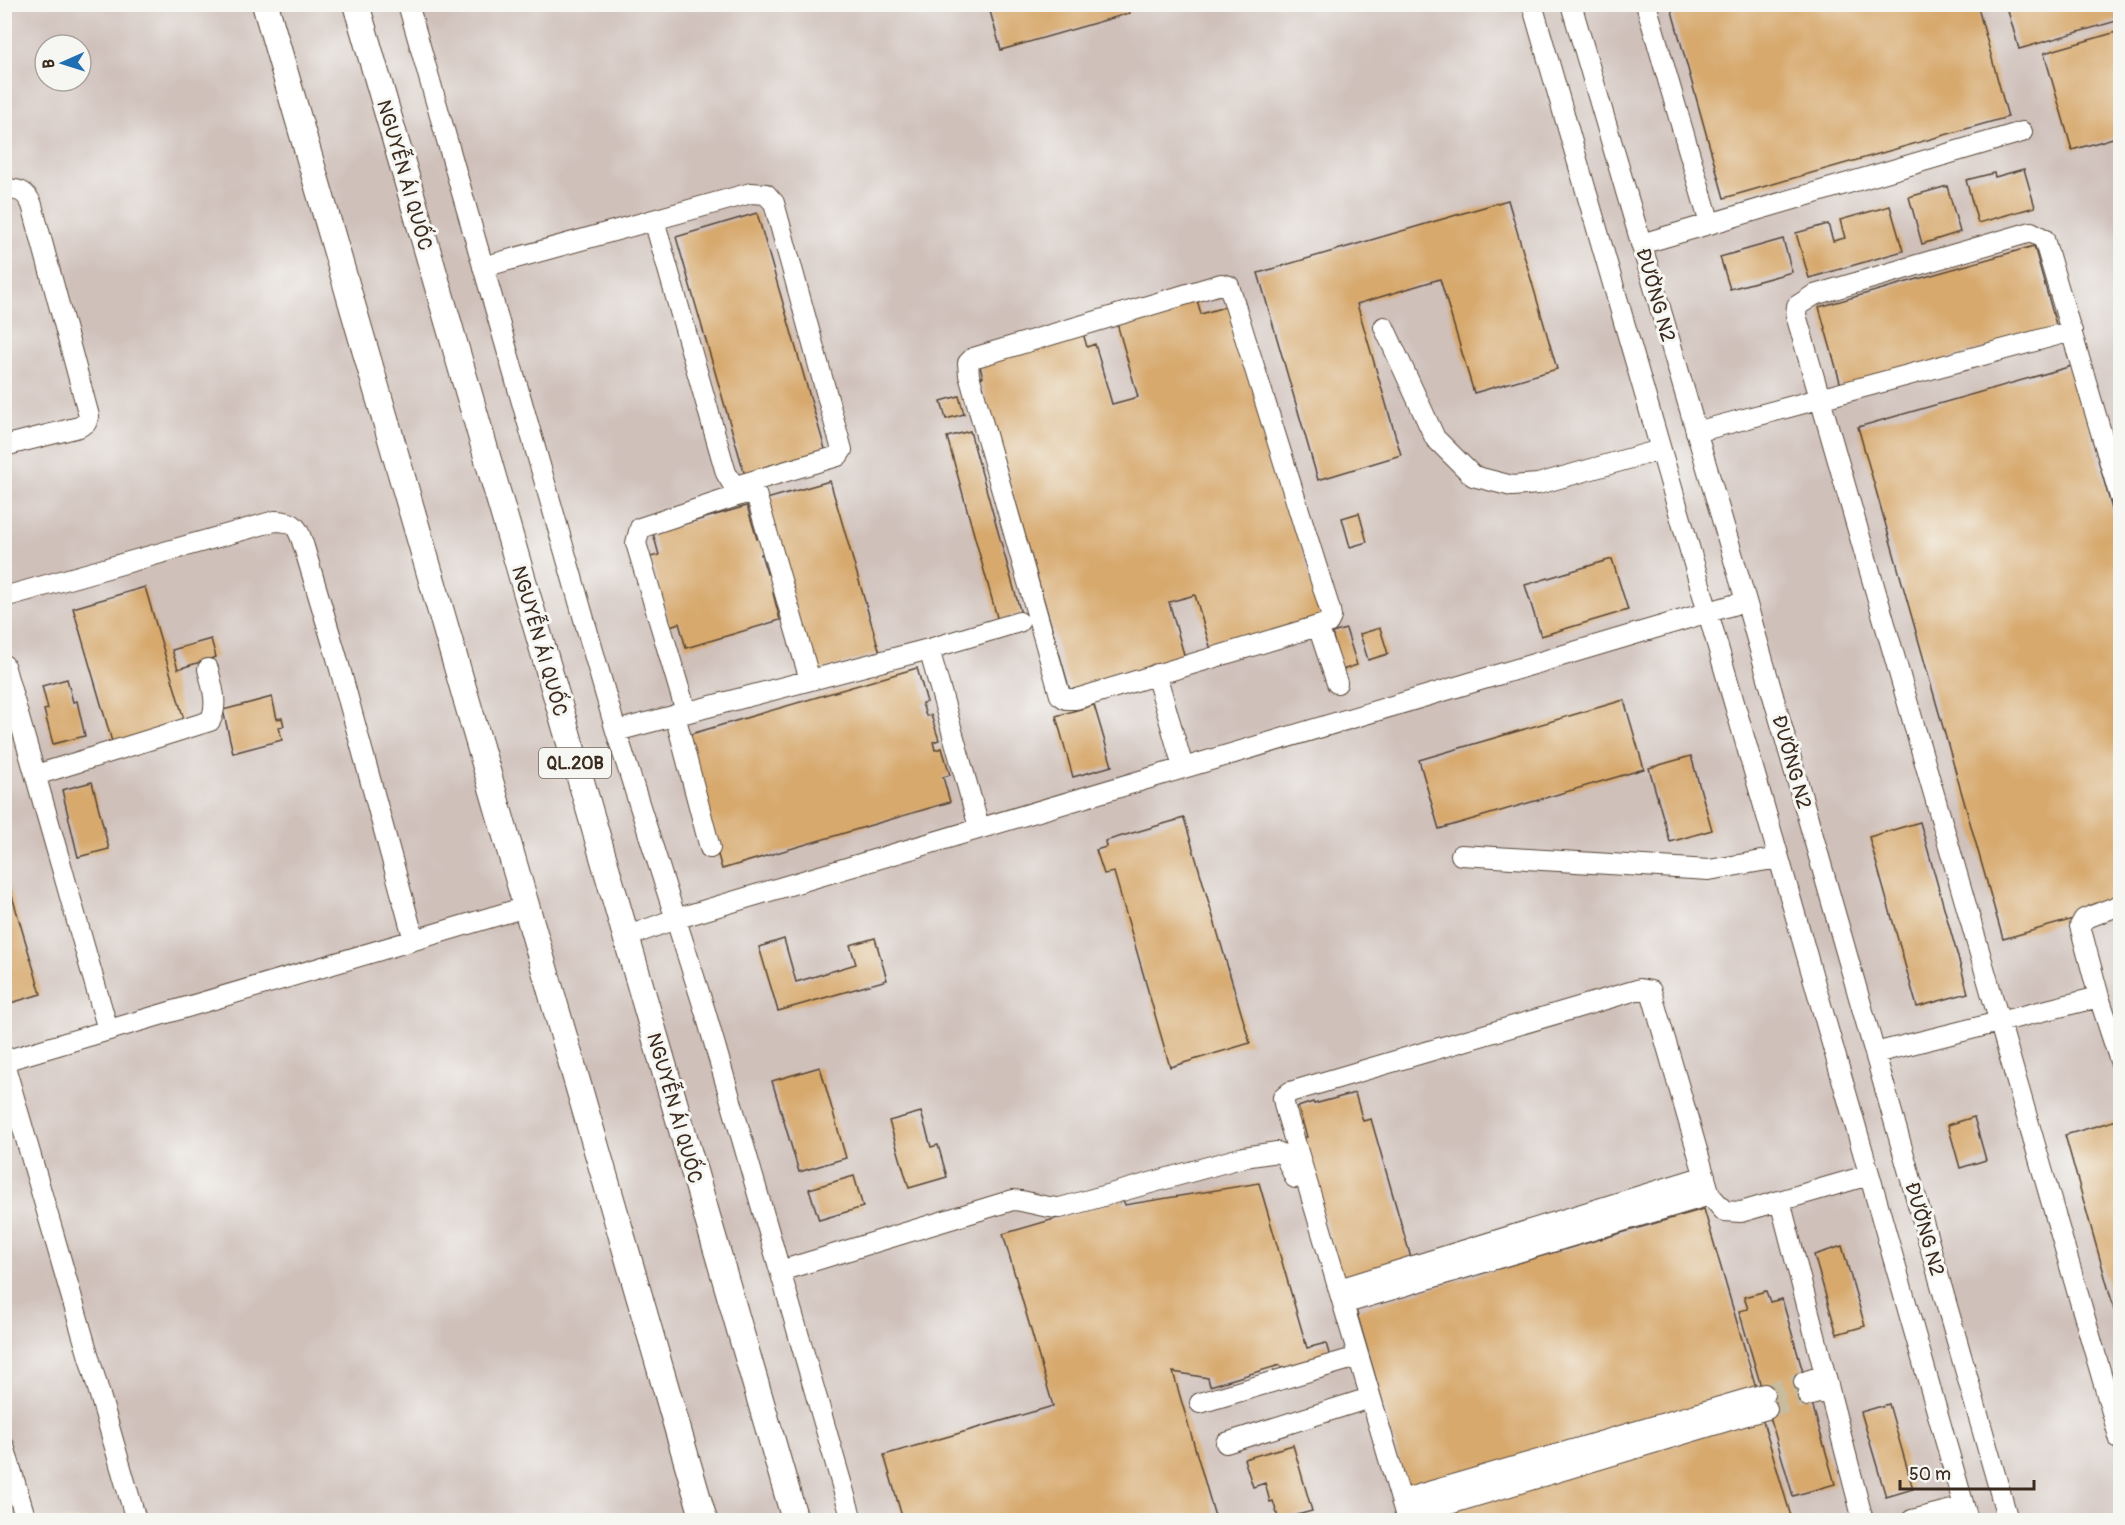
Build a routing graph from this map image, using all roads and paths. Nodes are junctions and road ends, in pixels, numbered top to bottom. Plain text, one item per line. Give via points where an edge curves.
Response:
1 (265, 4) edge
2 (356, 4) edge
3 (408, 4) edge
4 (1532, 4) edge
5 (1571, 4) edge
6 (1646, 4) edge
7 (2022, 132) dead end
8 (4, 189) edge
9 (654, 220) junction
10 (1710, 224) junction
11 (1641, 244) junction
12 (483, 267) junction
13 (1384, 327) dead end
14 (2072, 331) junction
15 (1820, 398) junction
16 (1696, 432) junction
17 (4, 446) edge
18 (1660, 450) junction
19 (2121, 496) edge
20 (4, 597) edge
21 (1746, 601) junction
22 (1707, 613) junction
23 (1018, 622) dead end
24 (1318, 626) junction
25 (929, 649) junction
26 (4, 665) edge
27 (208, 669) dead end
28 (1156, 674) junction
29 (810, 680) junction
30 (1337, 683) dead end
31 (681, 714) junction
32 (616, 731) junction
33 (1183, 767) junction
34 (36, 775) junction
35 (979, 828) junction
36 (710, 848) dead end
37 (1461, 855) dead end
38 (1779, 858) junction
39 (2121, 906) edge
40 (526, 907) junction
41 (675, 919) junction
42 (626, 937) junction
43 (414, 940) junction
44 (2099, 997) junction
45 (2000, 1022) junction
46 (108, 1030) junction
47 (1875, 1053) junction
48 (2121, 1061) edge
49 (4, 1062) edge
50 (1869, 1175) junction
51 (1707, 1185) junction
52 (1780, 1201) junction
53 (780, 1270) junction
54 (1341, 1296) junction
55 (1347, 1360) junction
56 (1827, 1383) junction
57 (1807, 1389) tunnel mouth
58 (1360, 1401) junction
59 (1200, 1402) dead end
60 (1766, 1402) tunnel mouth
61 (2121, 1440) edge
62 (1226, 1443) dead end
63 (4, 1446) edge
64 (1402, 1514) edge
65 (1966, 1514) edge
66 (26, 1521) edge
67 (136, 1521) edge
68 (704, 1521) edge
69 (795, 1521) edge
70 (852, 1521) edge
71 (1863, 1521) edge
72 (1912, 1521) edge
73 (2008, 1521) edge

1 - 40 main road
2 - 42 main road, NGUYỄN ÁI QUỐC / QL.20B
3 - 12 street
4 - 18 street, ĐƯỜNG N2
5 - 11 street, ĐƯỜNG N2
6 - 10 street
7 - 10 street
8 - 17 street via 21,189 32,205 89,416 79,428
9 - 9 street via 752,193 766,194 774,203 842,450 838,456 732,483
9 - 12 street
10 - 11 street
11 - 16 street, ĐƯỜNG N2
12 - 32 street
13 - 18 street via 1435,438 1473,476 1512,486 1538,484
14 - 15 street
14 - 15 street via 2044,239 2031,232 1805,299 1797,306 1796,315
14 - 19 street
15 - 16 street
15 - 45 street
16 - 21 street, ĐƯỜNG N2
18 - 22 street, ĐƯỜNG N2
20 - 43 street via 275,521 294,524 337,657
21 - 22 street
21 - 47 street, ĐƯỜNG N2
22 - 33 street
22 - 38 street, ĐƯỜNG N2
23 - 25 street
24 - 28 street
24 - 28 street via 1328,623 1330,610 1229,286 1221,284 973,358 968,363 969,375 1059,695 1076,699
24 - 30 street
25 - 29 street
25 - 35 street
26 - 34 street
27 - 34 street via 215,703 210,722
28 - 33 street
29 - 31 street
29 - 31 street via 756,495 743,494 640,528 637,534 636,543
31 - 32 street
31 - 36 street
32 - 41 street
33 - 35 street
34 - 46 street
35 - 41 street
37 - 38 street via 1709,870
38 - 50 street, ĐƯỜNG N2
39 - 44 street via 2084,919 2080,926
40 - 43 street
40 - 68 main road
41 - 42 street
41 - 53 street
42 - 69 main road, NGUYỄN ÁI QUỐC / QL.20B
43 - 46 street
44 - 45 street
44 - 48 street
45 - 47 street
45 - 61 street
46 - 49 street
47 - 73 street, ĐƯỜNG N2
49 - 67 street
50 - 52 street
50 - 65 street, ĐƯỜNG N2
51 - 52 street via 1724,1211 1741,1212
51 - 54 street
51 - 54 street via 1652,991 1640,989 1290,1092 1283,1098 1285,1108
52 - 56 street
53 - 55 street via 1012,1200 1060,1208 1244,1157 1277,1152 1285,1156 1292,1169
53 - 70 street
54 - 64 street
55 - 58 street
55 - 59 street
56 - 57 street
56 - 71 street
58 - 62 street
58 - 64 street
60 - 64 street via 1606,1448
63 - 66 street
65 - 72 street

